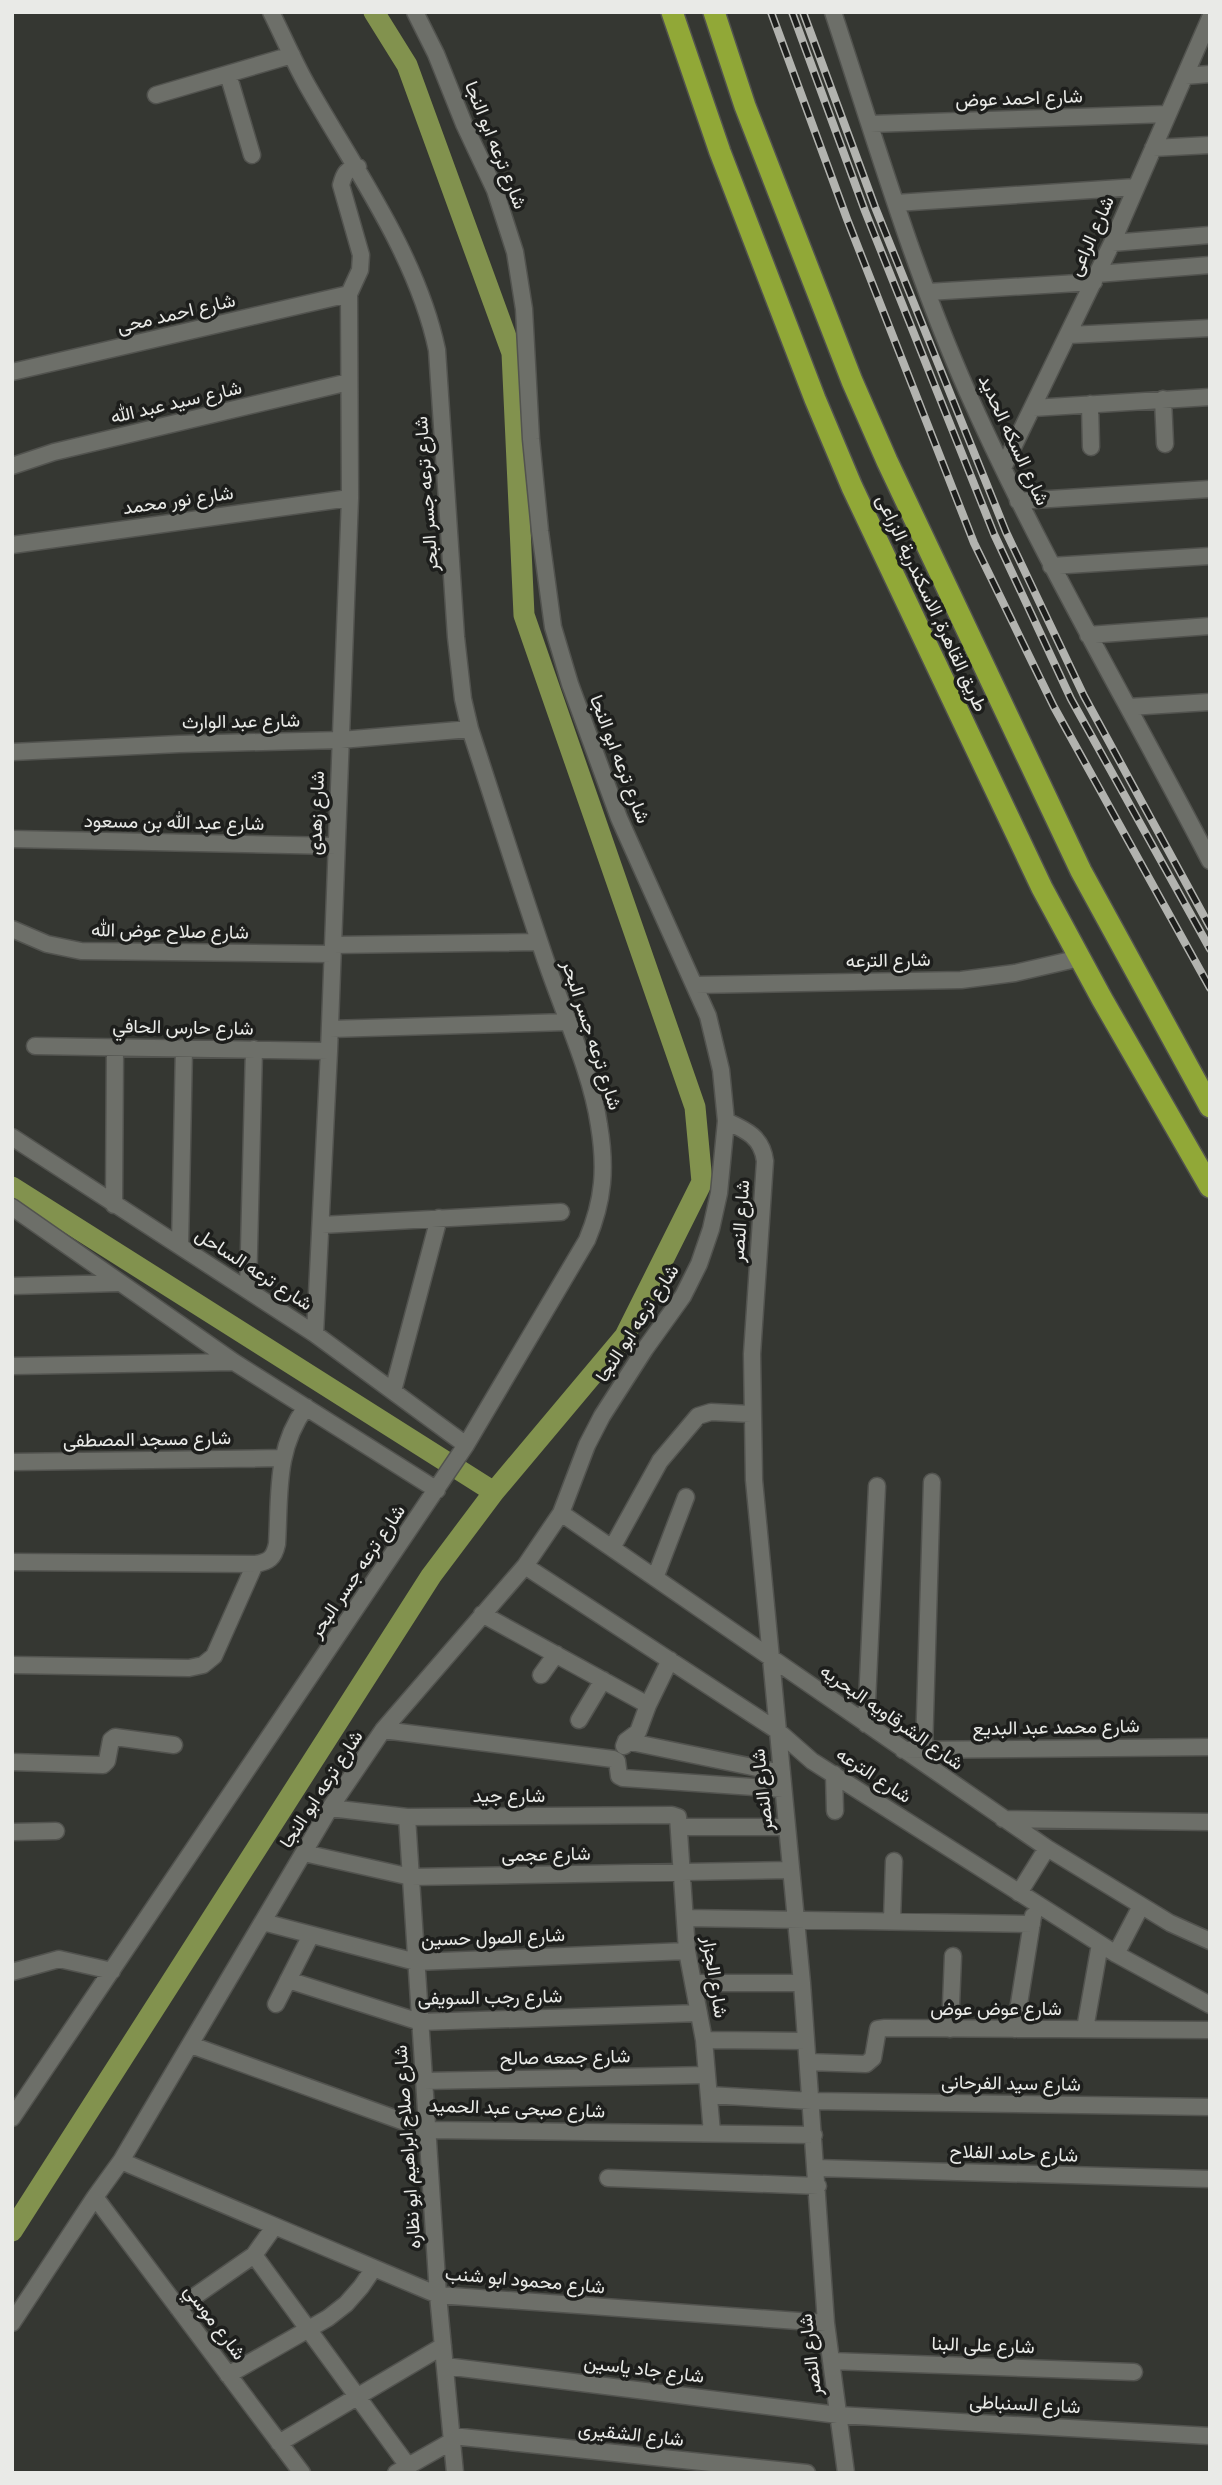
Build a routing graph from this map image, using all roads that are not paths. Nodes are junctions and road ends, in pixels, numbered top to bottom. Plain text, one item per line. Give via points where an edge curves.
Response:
1 (271, 12) edge
2 (415, 12) edge
3 (672, 12) edge
4 (714, 12) edge
5 (833, 12) edge
6 (1210, 18) edge
7 (292, 55) junction
8 (228, 74) junction
9 (1210, 74) edge
10 (1185, 76) junction
11 (156, 95) dead end
12 (1168, 114) junction
13 (870, 124) junction
14 (1210, 145) edge
15 (1153, 148) junction
16 (252, 155) dead end
17 (358, 167) junction
18 (1136, 187) junction
19 (896, 203) junction
20 (1210, 235) edge
21 (1112, 243) junction
22 (1210, 265) edge
23 (1096, 278) junction
24 (928, 292) junction
25 (349, 294) junction
26 (1210, 328) edge
27 (1069, 335) junction
28 (12, 372) edge
29 (349, 382) junction
30 (1210, 397) edge
31 (1163, 399) junction
32 (1090, 404) junction
33 (1033, 408) junction
34 (1165, 444) dead end
35 (1091, 447) dead end
36 (12, 466) edge
37 (1003, 468) junction
38 (1210, 489) edge
39 (351, 498) junction
40 (1018, 501) junction
41 (12, 545) edge
42 (1210, 556) edge
43 (1051, 566) junction
44 (1210, 626) edge
45 (1088, 635) junction
46 (1210, 702) edge
47 (1129, 707) junction
48 (470, 729) junction
49 (341, 740) junction
50 (12, 752) edge
51 (12, 839) edge
52 (336, 846) junction
53 (1209, 858) edge
54 (12, 929) edge
55 (539, 942) junction
56 (332, 950) junction
57 (1080, 958) junction
58 (695, 985) junction
59 (567, 1022) junction
60 (330, 1029) junction
61 (35, 1046) dead end
62 (115, 1047) junction
63 (184, 1047) junction
64 (254, 1049) junction
65 (329, 1051) junction
66 (1210, 1107) edge
67 (726, 1121) junction
68 (12, 1137) edge
69 (1210, 1187) edge
70 (114, 1205) junction
71 (12, 1208) edge
72 (561, 1212) dead end
73 (439, 1219) junction
74 (322, 1225) junction
75 (180, 1245) junction
76 (118, 1283) junction
77 (12, 1286) edge
78 (248, 1290) junction
79 (316, 1334) junction
80 (234, 1362) junction
81 (12, 1366) edge
82 (393, 1391) junction
83 (306, 1407) junction
84 (751, 1414) junction
85 (466, 1445) junction
86 (282, 1458) junction
87 (12, 1462) edge
88 (932, 1482) dead end
89 (877, 1486) dead end
90 (437, 1490) junction
91 (686, 1497) dead end
92 (561, 1513) junction
93 (612, 1548) junction
94 (12, 1562) edge
95 (255, 1564) junction
96 (525, 1566) junction
97 (655, 1578) junction
98 (482, 1614) junction
99 (556, 1654) junction
100 (769, 1658) junction
101 (670, 1660) junction
102 (12, 1665) edge
103 (541, 1675) dead end
104 (603, 1680) junction
105 (648, 1704) junction
106 (579, 1720) dead end
107 (866, 1724) junction
108 (383, 1730) junction
109 (778, 1731) junction
110 (626, 1741) junction
111 (174, 1745) dead end
112 (1210, 1747) edge
113 (903, 1750) junction
114 (924, 1750) junction
115 (674, 1751) junction
116 (617, 1761) junction
117 (12, 1762) edge
118 (834, 1774) junction
119 (782, 1781) junction
120 (673, 1782) junction
121 (330, 1808) junction
122 (835, 1811) dead end
123 (407, 1817) junction
124 (1003, 1819) junction
125 (1210, 1822) edge
126 (680, 1826) junction
127 (787, 1827) junction
128 (57, 1831) dead end
129 (12, 1832) edge
130 (1047, 1848) junction
131 (304, 1853) junction
132 (894, 1861) dead end
133 (791, 1870) junction
134 (682, 1872) junction
135 (411, 1877) junction
136 (1019, 1893) junction
137 (1035, 1903) junction
138 (1141, 1906) junction
139 (685, 1918) junction
140 (796, 1918) junction
141 (892, 1920) junction
142 (263, 1922) junction
143 (1032, 1924) junction
144 (311, 1935) junction
145 (1210, 1941) edge
146 (1100, 1944) junction
147 (687, 1951) junction
148 (1116, 1954) junction
149 (953, 1956) dead end
150 (416, 1962) junction
151 (112, 1971) junction
152 (12, 1972) edge
153 (288, 1980) junction
154 (693, 1983) junction
155 (802, 1983) junction
156 (276, 2004) dead end
157 (1210, 2005) edge
158 (699, 2013) junction
159 (420, 2022) junction
160 (950, 2029) junction
161 (1014, 2029) junction
162 (1085, 2029) junction
163 (1210, 2030) edge
164 (704, 2040) junction
165 (806, 2041) junction
166 (191, 2045) junction
167 (808, 2062) junction
168 (707, 2075) junction
169 (424, 2081) junction
170 (709, 2095) junction
171 (811, 2101) junction
172 (1210, 2107) edge
173 (12, 2118) edge
174 (427, 2130) junction
175 (712, 2133) junction
176 (814, 2135) junction
177 (121, 2161) junction
178 (816, 2168) junction
179 (608, 2178) dead end
180 (1210, 2179) edge
181 (817, 2186) junction
182 (95, 2197) junction
183 (274, 2227) junction
184 (254, 2255) junction
185 (374, 2268) junction
186 (438, 2295) junction
187 (178, 2308) junction
188 (12, 2323) edge
189 (826, 2323) junction
190 (308, 2329) junction
191 (443, 2346) junction
192 (831, 2361) junction
193 (444, 2366) junction
194 (1133, 2372) dead end
195 (228, 2375) junction
196 (357, 2397) junction
197 (838, 2414) junction
198 (1210, 2435) edge
199 (452, 2439) junction
200 (279, 2443) junction
201 (402, 2469) edge
202 (302, 2473) edge
203 (455, 2473) edge
204 (807, 2473) edge
205 (846, 2473) edge

1 - 7 street, شارع ترعه جسر البحر
2 - 58 street, شارع ترعه ابو النجا via 495,190 515,252 553,627 619,818
3 - 57 highway, طريق القاهرة, الاسكندرية الزراعى via 716,142 852,487 1042,888
4 - 66 highway, طريق القاهرة, الاسكندرية الزراعى via 750,119 887,461 1081,871
5 - 13 street, شارع السكه الحديد
6 - 10 street, شارع الراعى
7 - 8 street
7 - 17 street, شارع ترعه جسر البحر
8 - 11 street
8 - 16 street
9 - 10 street
10 - 12 street, شارع الراعى
12 - 13 street, شارع احمد عوض
12 - 15 street, شارع الراعى
13 - 19 street, شارع السكه الحديد
14 - 15 street
15 - 18 street, شارع الراعى
17 - 25 street, شارع زهدى via 344,173 341,185 361,255
17 - 48 street, شارع ترعه جسر البحر via 430,316 437,350 456,637
18 - 19 street
18 - 21 street, شارع الراعى
19 - 24 street, شارع السكه الحديد
20 - 21 street
21 - 23 street, شارع الراعى
22 - 23 street
23 - 24 street
23 - 27 street, شارع الراعى
24 - 37 street, شارع السكه الحديد
25 - 28 street, شارع احمد محى
25 - 29 street, شارع زهدى
26 - 27 street
27 - 33 street, شارع الراعى
29 - 36 street, شارع سيد عبد الله
29 - 39 street, شارع زهدى
30 - 31 street
31 - 32 street
31 - 34 street
32 - 33 street
32 - 35 street
33 - 37 street, شارع الراعى
37 - 40 street, شارع السكه الحديد
38 - 40 street
39 - 41 street, شارع نور محمد
39 - 49 street, شارع زهدى
40 - 43 street, شارع السكه الحديد
42 - 43 street
43 - 45 street, شارع السكه الحديد
44 - 45 street
45 - 47 street, شارع السكه الحديد
46 - 47 street
47 - 53 street, شارع السكه الحديد
48 - 49 street, شارع عبد الوارث
48 - 55 street, شارع ترعه جسر البحر
49 - 50 street, شارع عبد الوارث
49 - 52 street, شارع زهدى
51 - 52 street, شارع عبد الله بن مسعود
52 - 56 street, شارع زهدى
54 - 56 street, شارع صلاح عوض الله via 80,951
55 - 56 street, شارع صلاح عوض الله
55 - 59 street, شارع ترعه جسر البحر
56 - 60 street, شارع زهدى
57 - 58 street, شارع الترعه via 961,980
57 - 69 highway, طريق القاهرة, الاسكندرية الزراعى
58 - 67 street, شارع ترعه ابو النجا via 721,1070
59 - 60 street
59 - 85 street, شارع ترعه جسر البحر via 599,1125 602,1189 598,1215
60 - 65 street, شارع زهدى
61 - 62 street, شارع حارس الحافي
62 - 63 street, شارع حارس الحافي
62 - 70 street
63 - 64 street, شارع حارس الحافي
63 - 75 street
64 - 65 street, شارع حارس الحافي
64 - 78 street
65 - 74 street, شارع زهدى
67 - 84 street, شارع النصر via 757,1139 765,1161
67 - 92 street, شارع ترعه ابو النجا via 719,1193 699,1264 683,1296 602,1416
68 - 70 street, شارع ترعه الساحل
70 - 75 street, شارع ترعه الساحل
71 - 76 street
72 - 73 street
73 - 74 street
73 - 82 street
74 - 79 street, شارع زهدى
75 - 78 street, شارع ترعه الساحل
76 - 77 street
76 - 80 street
78 - 79 street, شارع ترعه الساحل
79 - 82 street, شارع ترعه الساحل
80 - 81 street
80 - 83 street
82 - 85 street, شارع ترعه الساحل
83 - 86 street via 292,1427
83 - 90 street
84 - 93 street via 711,1412 698,1416 660,1461
84 - 100 street, شارع النصر
85 - 90 street, شارع ترعه جسر البحر
86 - 87 street, شارع مسجد المصطفى
86 - 95 street via 274,1556
88 - 114 street
89 - 107 street
90 - 151 street, شارع ترعه جسر البحر
91 - 97 street
92 - 93 street, شارع الشرقاويه البحريه
92 - 96 street, شارع ترعه ابو النجا
93 - 97 street, شارع الشرقاويه البحريه
94 - 95 street
95 - 102 street via 214,1656 203,1665
96 - 98 street, شارع ترعه ابو النجا
96 - 101 street, شارع الترعه
97 - 100 street, شارع الشرقاويه البحريه
98 - 99 street
98 - 108 street, شارع ترعه ابو النجا
99 - 103 street
99 - 104 street
100 - 107 street, شارع الشرقاويه البحريه
100 - 109 street, شارع النصر
101 - 105 street
101 - 109 street, شارع الترعه
104 - 105 street
104 - 106 street
105 - 110 street via 638,1732
107 - 113 street, شارع الشرقاويه البحريه
108 - 116 street
108 - 121 street, شارع ترعه ابو النجا
109 - 118 street, شارع الترعه via 803,1755
109 - 119 street, شارع النصر
110 - 115 street
110 - 116 street
111 - 117 street via 115,1737 103,1765
112 - 114 street, شارع محمد عبد البديع
113 - 114 street, شارع محمد عبد البديع
113 - 124 street, شارع الشرقاويه البحريه
115 - 119 street
115 - 120 street
116 - 120 street via 621,1778
118 - 122 street
118 - 136 street, شارع الترعه
119 - 120 street
119 - 127 street, شارع النصر
121 - 123 street, شارع جيد
121 - 131 street, شارع ترعه ابو النجا
123 - 126 street, شارع جيد via 672,1815 678,1817
123 - 135 street, شارع صلاح ابراهيم ابو نظاره
124 - 125 street
124 - 130 street, شارع الشرقاويه البحريه
126 - 127 street
126 - 134 street, شارع الجزار
127 - 133 street, شارع النصر
128 - 129 street
130 - 136 street
130 - 138 street, شارع الشرقاويه البحريه
131 - 135 street, شارع عجمى
131 - 142 street, شارع ترعه ابو النجا
132 - 141 street
133 - 134 street, شارع عجمى
133 - 140 street, شارع النصر
134 - 135 street, شارع عجمى
134 - 139 street, شارع الجزار
135 - 150 street, شارع صلاح ابراهيم ابو نظاره
136 - 137 street, شارع الترعه
137 - 143 street
137 - 146 street, شارع الترعه
138 - 145 street, شارع الشرقاويه البحريه
138 - 148 street
139 - 140 street
139 - 147 street, شارع الجزار
140 - 141 street
140 - 155 street, شارع النصر
141 - 143 street
142 - 144 street, شارع الصول حسين
142 - 166 street, شارع ترعه ابو النجا
143 - 161 street
144 - 150 street, شارع الصول حسين
144 - 153 street
146 - 148 street, شارع الترعه
146 - 162 street
147 - 150 street, شارع الصول حسين
147 - 154 street, شارع الجزار
148 - 157 street, شارع الترعه
149 - 160 street
150 - 159 street, شارع صلاح ابراهيم ابو نظاره
151 - 152 street via 59,1959
151 - 173 street, شارع ترعه جسر البحر
153 - 156 street
153 - 159 street, شارع رجب السويفى
154 - 155 street
154 - 158 street, شارع الجزار
155 - 165 street, شارع النصر
158 - 159 street, شارع رجب السويفى
158 - 164 street, شارع الجزار
159 - 169 street, شارع صلاح ابراهيم ابو نظاره
160 - 161 street, شارع عوض عوض
160 - 167 street, شارع عوض عوض via 878,2029 869,2062
161 - 162 street, شارع عوض عوض
162 - 163 street, شارع عوض عوض
164 - 165 street
164 - 168 street, شارع الجزار
165 - 167 street, شارع النصر
166 - 174 street, شارع صبحى عبد الحميد
166 - 177 street, شارع ترعه ابو النجا
167 - 171 street, شارع النصر
168 - 169 street, شارع جمعه صالح
168 - 170 street, شارع الجزار
169 - 174 street, شارع صلاح ابراهيم ابو نظاره
170 - 171 street, شارع سيد الفرحانى
170 - 175 street, شارع الجزار
171 - 172 street, شارع سيد الفرحانى
171 - 176 street, شارع النصر
174 - 175 street, شارع صبحى عبد الحميد
174 - 186 street, شارع صلاح ابراهيم ابو نظاره
175 - 176 street, شارع صبحى عبد الحميد
176 - 178 street, شارع النصر
177 - 182 street, شارع ترعه ابو النجا
177 - 183 street, شارع محمود ابو شنب
178 - 180 street, شارع حامد الفلاح
178 - 181 street, شارع النصر
179 - 181 street
181 - 189 street, شارع النصر
182 - 187 street, شارع موسي
182 - 188 street, شارع ترعه ابو النجا
183 - 184 street
183 - 185 street, شارع محمود ابو شنب
184 - 187 street
184 - 190 street
185 - 186 street, شارع محمود ابو شنب
185 - 190 street via 346,2304
186 - 189 street, شارع محمود ابو شنب
186 - 191 street, شارع صلاح ابراهيم ابو نظاره
187 - 195 street, شارع موسي
189 - 192 street, شارع النصر
190 - 195 street
190 - 196 street
191 - 193 street, شارع صلاح ابراهيم ابو نظاره
191 - 196 street
192 - 194 street, شارع على البنا
192 - 197 street, شارع النصر
193 - 197 street, شارع جاد ياسين
193 - 199 street, شارع صلاح ابراهيم ابو نظاره
195 - 200 street, شارع موسي
196 - 200 street
196 - 201 street
197 - 198 street, شارع السنباطى
197 - 205 street, شارع النصر
199 - 201 street
199 - 203 street, شارع صلاح ابراهيم ابو نظاره
199 - 204 street, شارع الشقيرى
200 - 202 street, شارع موسي

